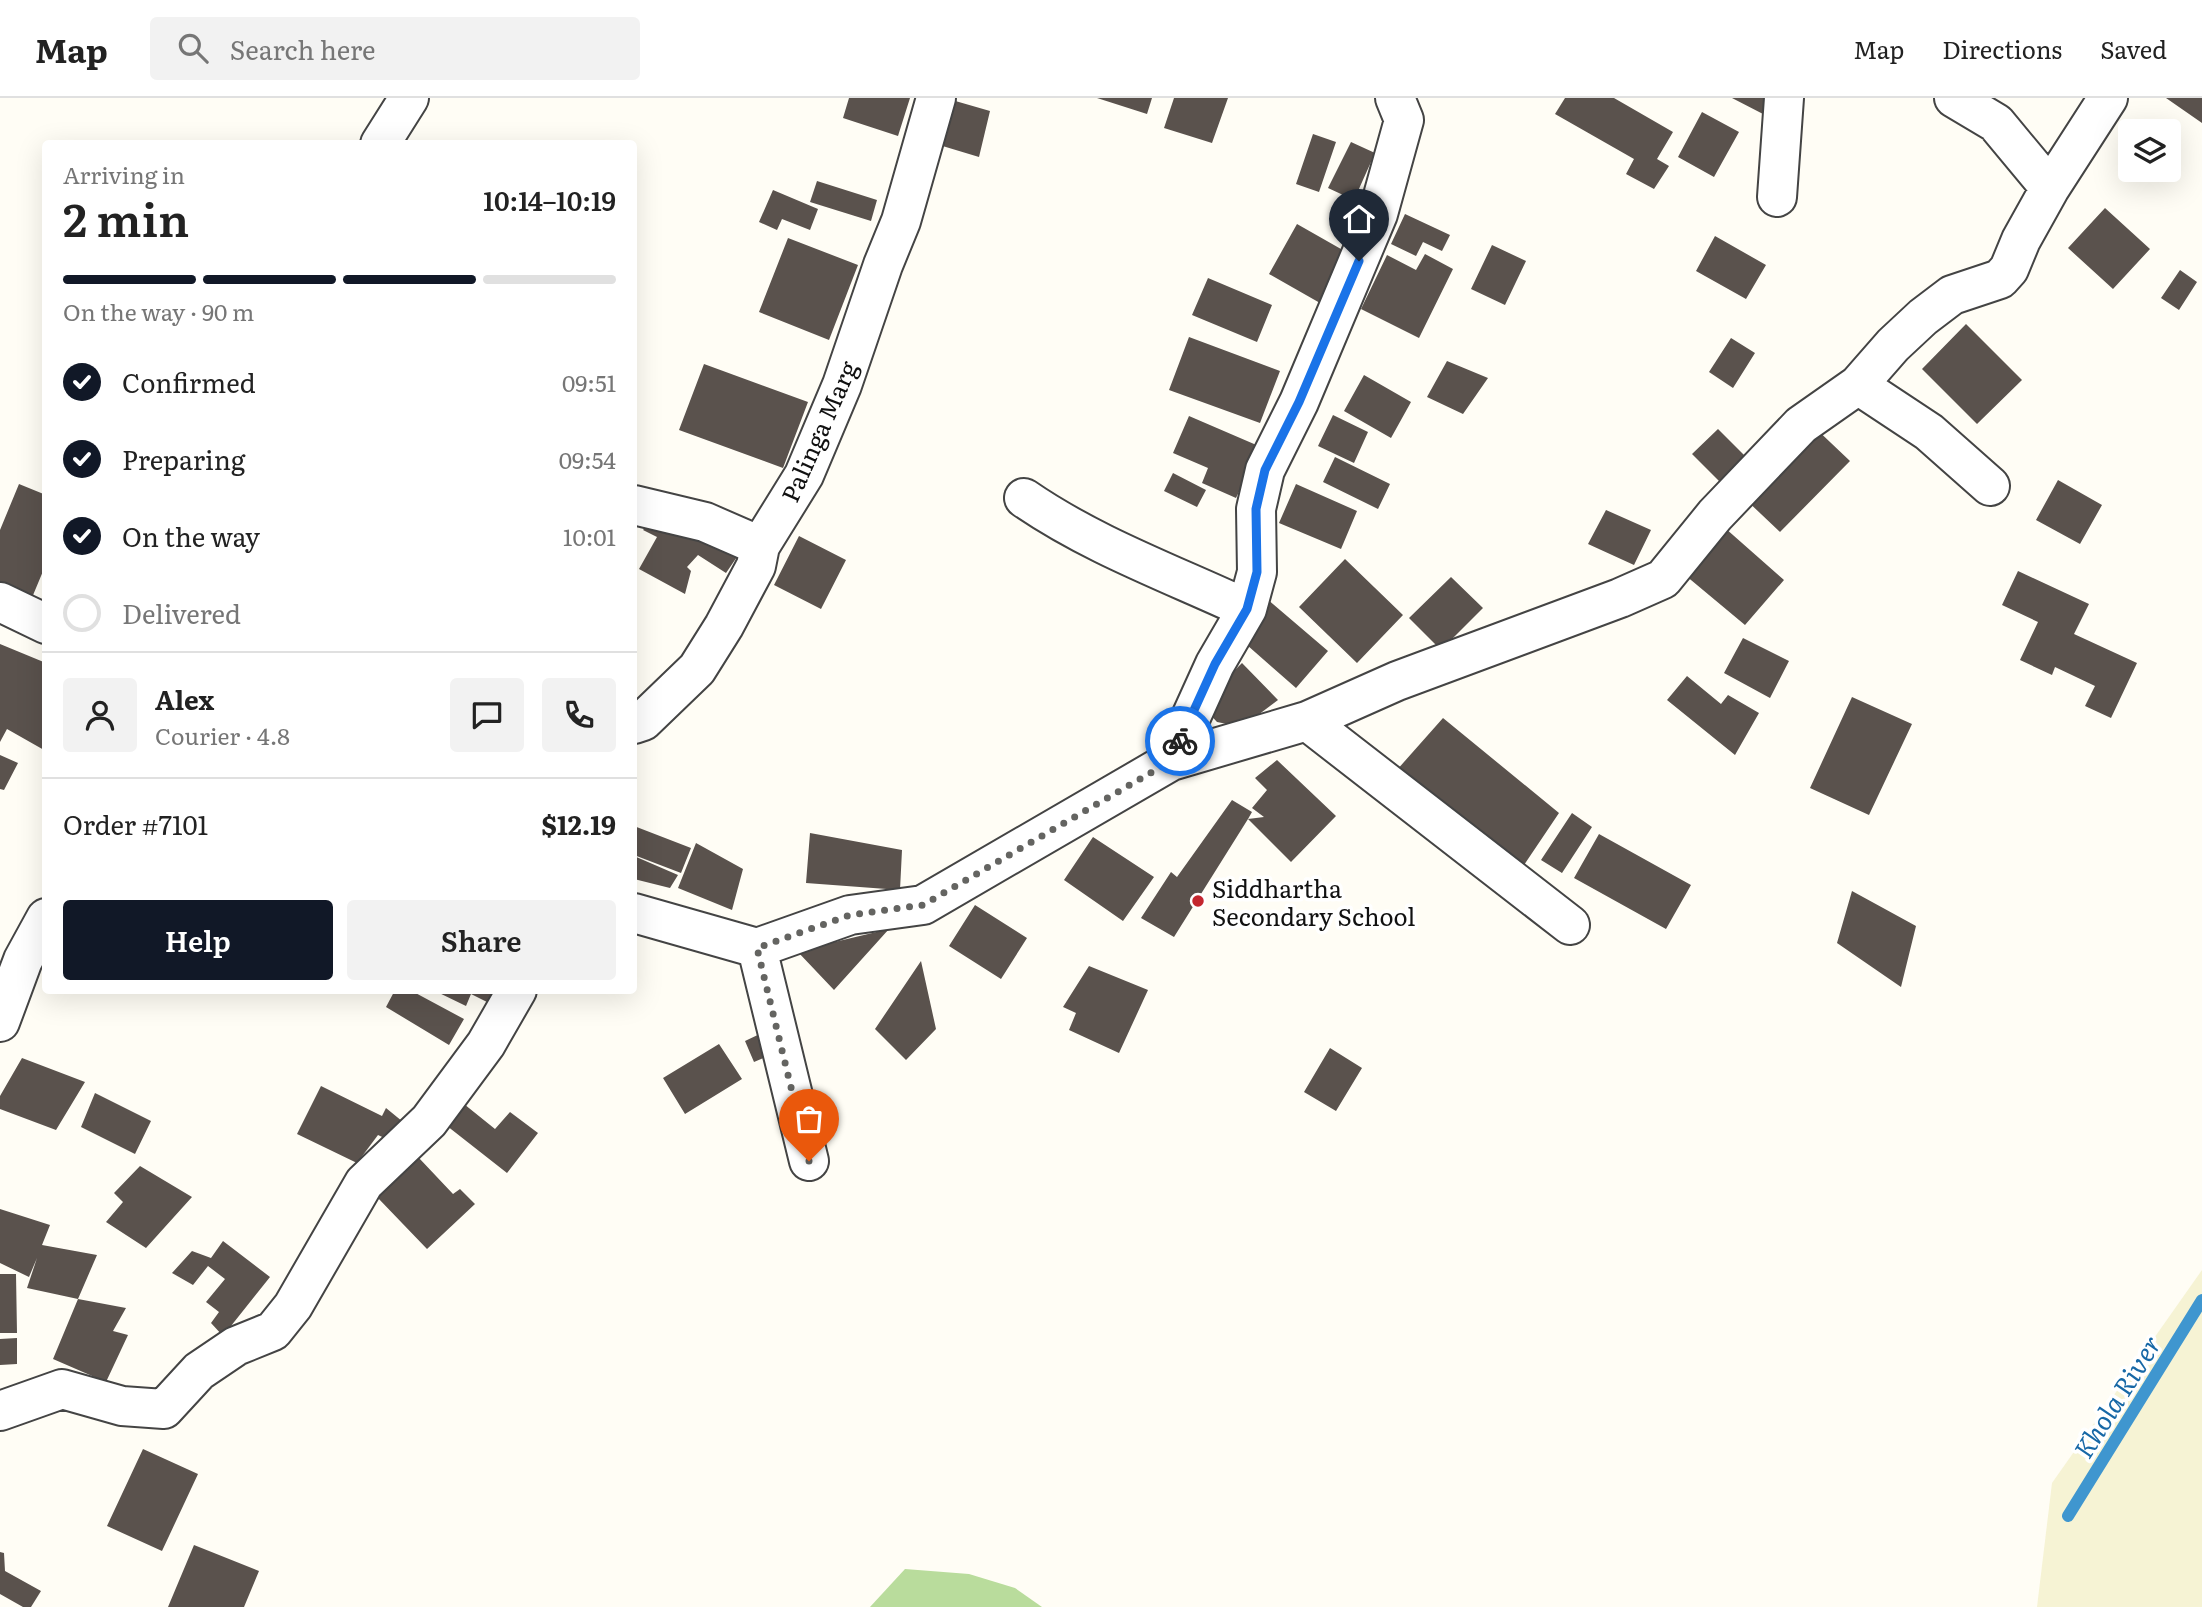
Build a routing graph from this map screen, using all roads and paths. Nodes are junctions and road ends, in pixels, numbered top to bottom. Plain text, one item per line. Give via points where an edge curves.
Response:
1 (409, 98) edge
2 (936, 98) edge
3 (1395, 98) edge
4 (1784, 98) edge
5 (1954, 98) edge
6 (2108, 98) edge
7 (383, 140) edge
8 (2050, 188) junction
9 (1777, 197) dead end
10 (1858, 385) junction
11 (1990, 486) dead end
12 (1024, 498) dead end
13 (637, 506) edge
14 (760, 546) junction
15 (0, 602) edge
16 (1247, 609) junction
17 (42, 622) edge
18 (1307, 721) junction
19 (637, 723) edge
20 (1171, 761) junction
21 (637, 914) edge
22 (42, 925) edge
23 (1570, 925) dead end
24 (757, 948) junction
25 (515, 994) edge
26 (0, 1022) edge
27 (809, 1161) dead end
28 (0, 1411) edge

1 - 7 street
2 - 14 street, Palinga Marg via 901,221 842,385 804,475
3 - 16 street via 1404,120 1378,214 1299,402 1265,470 1256,509 1257,572
4 - 9 street
5 - 8 street via 1996,123
6 - 8 street
8 - 10 street via 2000,279 1952,295 1932,309
10 - 11 street via 1929,432
10 - 18 street via 1801,425 1715,515 1662,579 1397,681
12 - 16 street via 1080,532
13 - 14 street via 705,522
14 - 19 street, Palinga Marg via 756,566 697,669
15 - 17 street
16 - 20 street via 1215,664
18 - 20 street
18 - 23 street
20 - 24 street via 923,905 850,915
21 - 24 street
22 - 26 street via 23,960
24 - 27 street
25 - 28 street via 486,1044 429,1121 364,1183 293,1306 273,1331 236,1346 199,1371 164,1409 122,1406 62,1389

